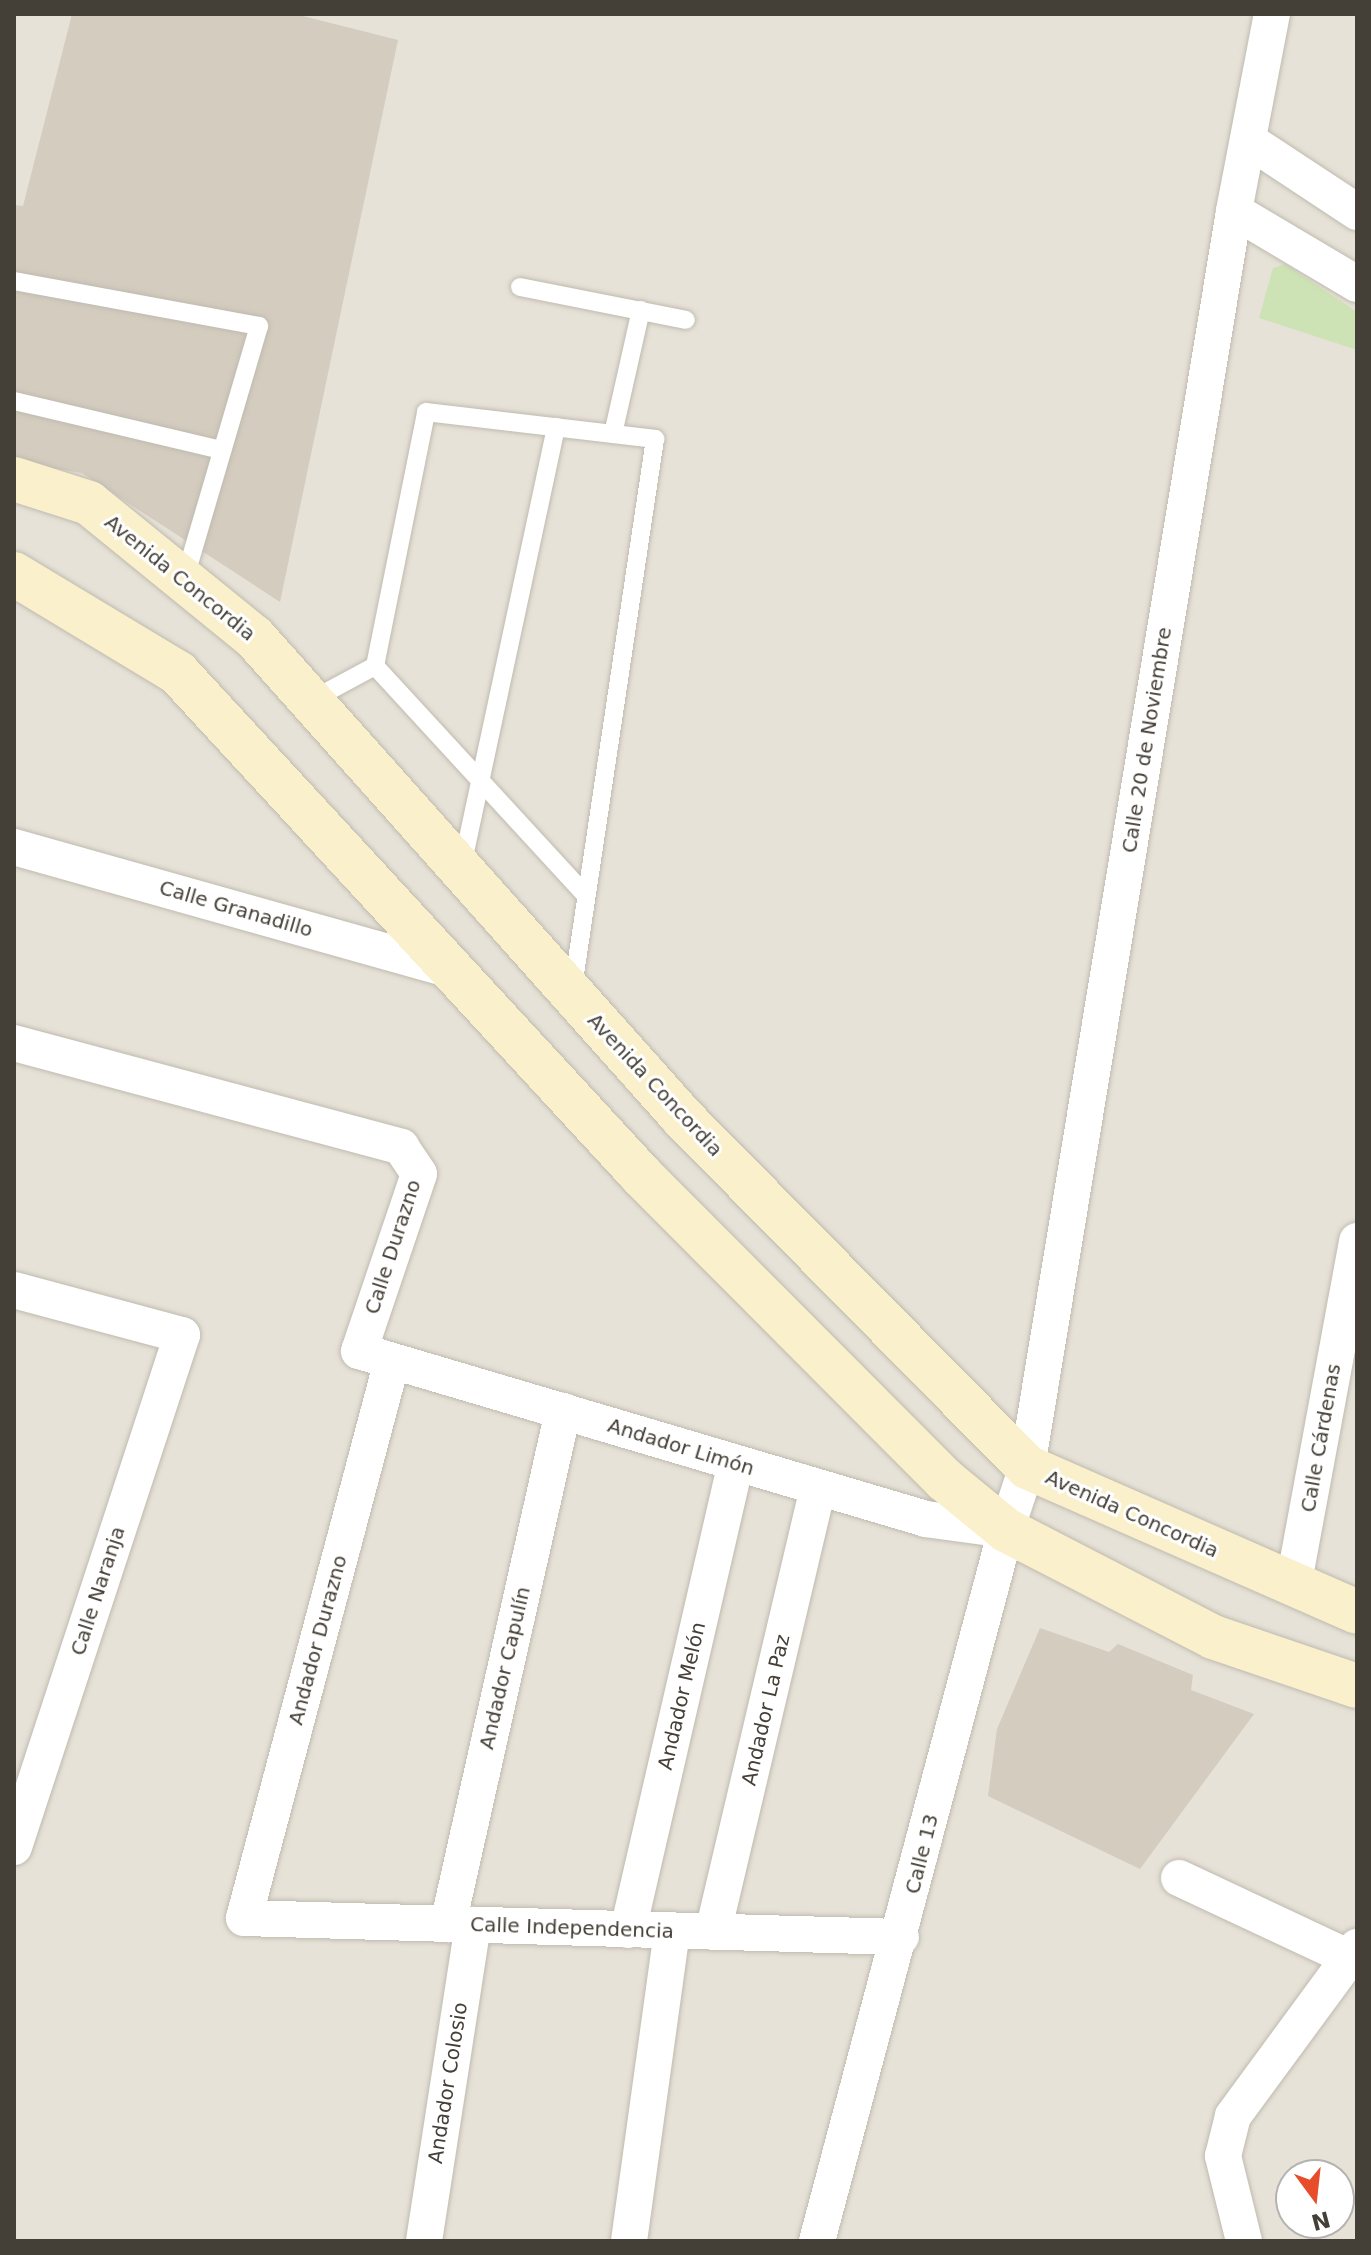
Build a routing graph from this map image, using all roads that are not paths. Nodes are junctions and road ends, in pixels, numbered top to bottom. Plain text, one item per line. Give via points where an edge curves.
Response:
1 (1272, 14) edge
2 (1248, 140) junction
3 (1234, 211) junction
4 (1357, 212) edge
5 (14, 281) edge
6 (1357, 284) edge
7 (520, 287) dead end
8 (641, 310) junction
9 (686, 320) dead end
10 (14, 401) edge
11 (556, 427) junction
12 (613, 434) junction
13 (222, 450) junction
14 (14, 479) edge
15 (14, 574) edge
16 (184, 580) junction
17 (375, 666) junction
18 (310, 701) junction
19 (481, 779) junction
20 (14, 847) edge
21 (461, 871) junction
22 (585, 894) junction
23 (457, 971) junction
24 (572, 995) junction
25 (14, 1043) edge
26 (625, 1054) junction
27 (570, 1096) junction
28 (1357, 1241) edge
29 (14, 1290) edge
30 (375, 1356) junction
31 (563, 1411) junction
32 (736, 1463) junction
33 (1027, 1467) junction
34 (818, 1488) junction
35 (1006, 1530) junction
36 (1293, 1587) junction
37 (1357, 1612) edge
38 (1357, 1686) edge
39 (14, 1847) edge
40 (1179, 1878) dead end
41 (244, 1918) joint
42 (461, 1925) junction
43 (628, 1930) junction
44 (672, 1931) junction
45 (713, 1932) junction
46 (901, 1937) junction
47 (1353, 1952) edge
48 (424, 2241) edge
49 (629, 2241) edge
50 (817, 2241) edge
51 (1244, 2241) edge

1 - 2 street, Calle 20 de Noviembre
2 - 3 street, Calle 20 de Noviembre
2 - 4 street
3 - 6 street
3 - 33 street, Calle 20 de Noviembre
5 - 13 lane via 259,326
7 - 8 lane
8 - 9 lane
8 - 12 lane
10 - 13 lane
11 - 12 lane
11 - 17 lane via 426,412
11 - 19 lane
12 - 22 lane via 655,439
13 - 16 lane
14 - 16 main road, Avenida Concordia via 89,503
15 - 23 main road via 178,673
16 - 18 main road, Avenida Concordia via 254,637
17 - 18 lane
17 - 19 lane
18 - 21 main road, Avenida Concordia
19 - 21 lane
19 - 22 lane
20 - 23 street, Calle Granadillo
21 - 24 main road, Avenida Concordia
22 - 24 lane
23 - 27 main road
24 - 26 main road, Avenida Concordia
25 - 30 street, Calle Durazno via 401,1147 419,1174
26 - 27 main road
26 - 33 main road, Avenida Concordia
27 - 35 main road via 641,1175 945,1480
28 - 36 street, Calle Cárdenas
29 - 39 street, Calle Naranja via 182,1335
30 - 31 street, Andador Limón
30 - 41 street, Andador Durazno
31 - 32 street, Andador Limón
31 - 42 street, Andador Capulín
32 - 34 street, Andador Limón
32 - 43 street, Andador Melón
33 - 35 street, Calle 13
33 - 36 main road, Avenida Concordia
34 - 35 street, Andador Limón via 926,1519
34 - 45 street, Andador La Paz
35 - 38 main road via 1213,1637
35 - 46 street, Calle 13
36 - 37 main road, Avenida Concordia
40 - 47 street
41 - 42 street, Calle Independencia
42 - 43 street, Calle Independencia
42 - 48 street, Andador Colosio
43 - 44 street, Calle Independencia
44 - 45 street, Calle Independencia
44 - 49 street
45 - 46 street, Calle Independencia
46 - 50 street, Calle 13
47 - 51 street via 1233,2116 1223,2156

